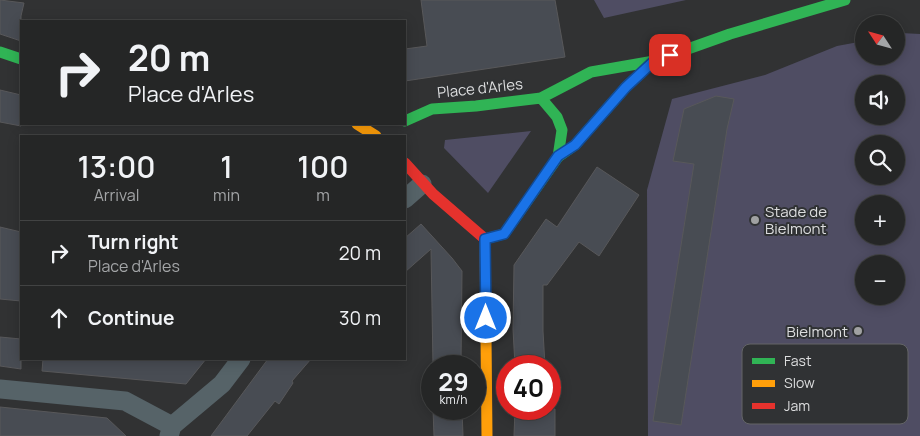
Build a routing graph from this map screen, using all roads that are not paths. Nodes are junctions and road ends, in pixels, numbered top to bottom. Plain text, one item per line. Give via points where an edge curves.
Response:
1 (845, 0) edge
2 (0, 52) edge
3 (20, 59) edge
4 (654, 61) junction
5 (541, 98) junction
6 (406, 123) edge
7 (359, 125) edge
8 (374, 135) edge
9 (558, 156) junction
10 (406, 165) edge
11 (422, 184) junction
12 (406, 198) edge
13 (485, 239) junction
14 (239, 360) edge
15 (0, 389) edge
16 (171, 431) edge
17 (487, 436) edge

1 - 4 street via 730,34
2 - 3 street
4 - 5 street via 591,72
4 - 9 street via 626,87 575,145
5 - 6 street, Place d'Arles via 432,109
5 - 9 street, Place d'Arles via 562,130
7 - 8 street
9 - 13 street, Place d'Arles via 504,234
10 - 11 street
11 - 12 street
11 - 13 street
13 - 17 street
14 - 16 street via 222,384
15 - 16 street via 125,401

